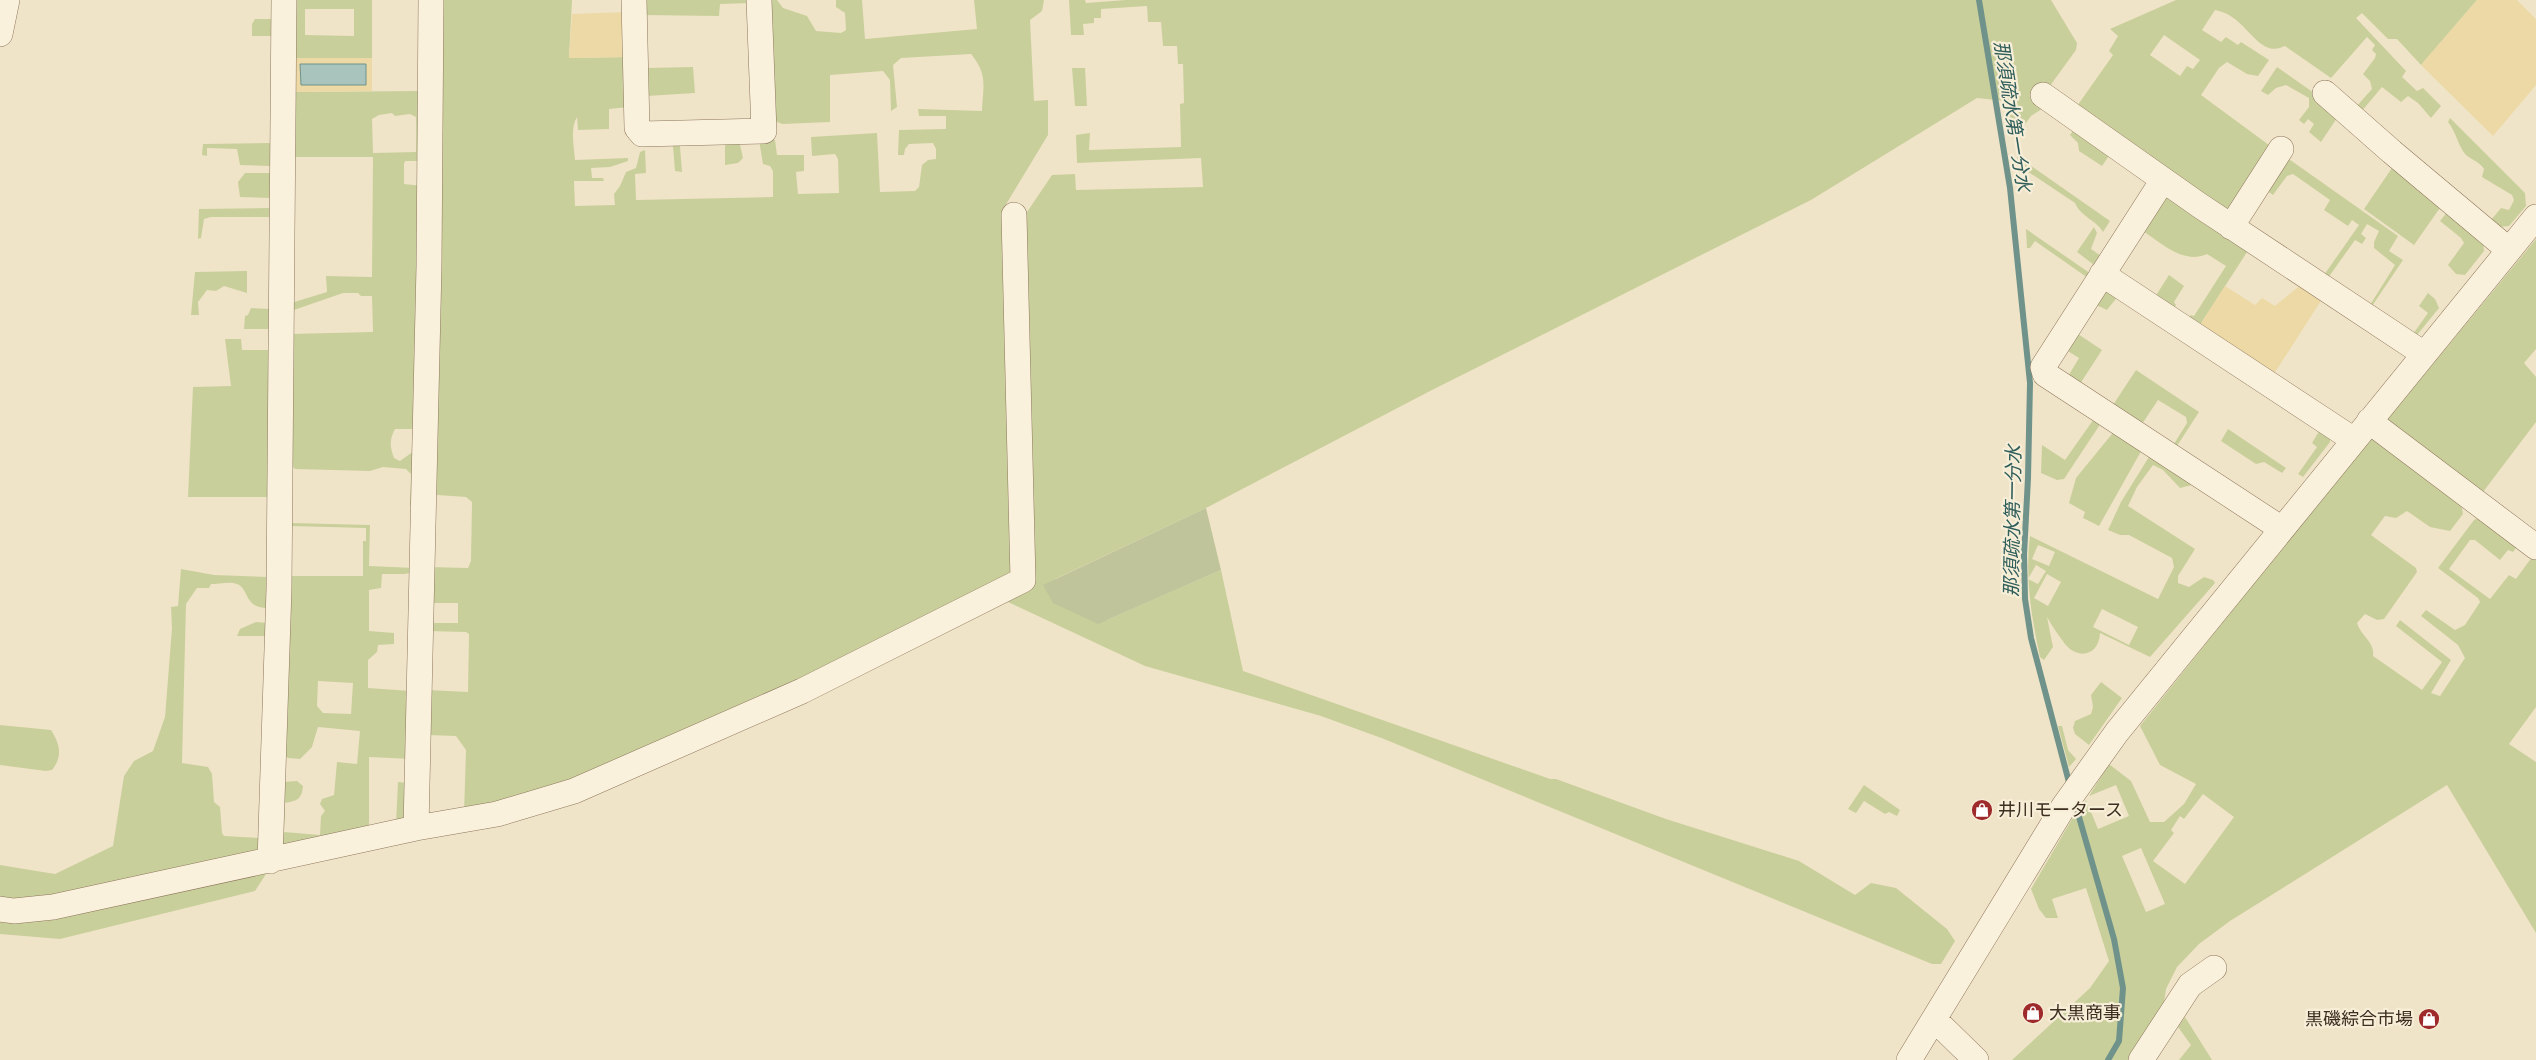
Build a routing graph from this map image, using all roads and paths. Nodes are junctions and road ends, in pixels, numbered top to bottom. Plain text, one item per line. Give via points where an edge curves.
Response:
1 (7, 0) edge
2 (284, 0) edge
3 (431, 0) edge
4 (634, 0) edge
5 (759, 0) edge
6 (0, 34) edge
7 (2325, 93) dead end
8 (2043, 96) dead end
9 (2281, 149) dead end
10 (2163, 180) junction
11 (1014, 215) dead end
12 (2536, 217) edge
13 (2231, 227) junction
14 (2509, 250) junction
15 (2102, 274) junction
16 (2424, 354) junction
17 (2369, 421) junction
18 (2354, 440) junction
19 (2282, 528) junction
20 (2536, 547) edge
21 (416, 828) junction
22 (270, 860) junction
23 (0, 909) edge
24 (2214, 968) dead end
25 (1935, 1020) junction
26 (1909, 1060) edge
27 (1976, 1060) edge
28 (2141, 1060) edge

1 - 6 street
2 - 22 street via 279,589
3 - 21 street via 429,276
4 - 5 street via 637,128 642,134 764,131
7 - 14 street
8 - 10 street
9 - 13 street
10 - 13 street
10 - 15 street
11 - 21 street via 1023,580 802,691 574,791 497,814
12 - 14 street
13 - 16 street
14 - 16 street
15 - 18 street
15 - 19 street via 2043,367 2045,374
16 - 17 street
17 - 18 street
17 - 20 street
18 - 19 street
19 - 25 street via 2117,732 2069,799
21 - 22 street
22 - 23 street via 54,907
24 - 28 street via 2190,985
25 - 26 street
25 - 27 street

